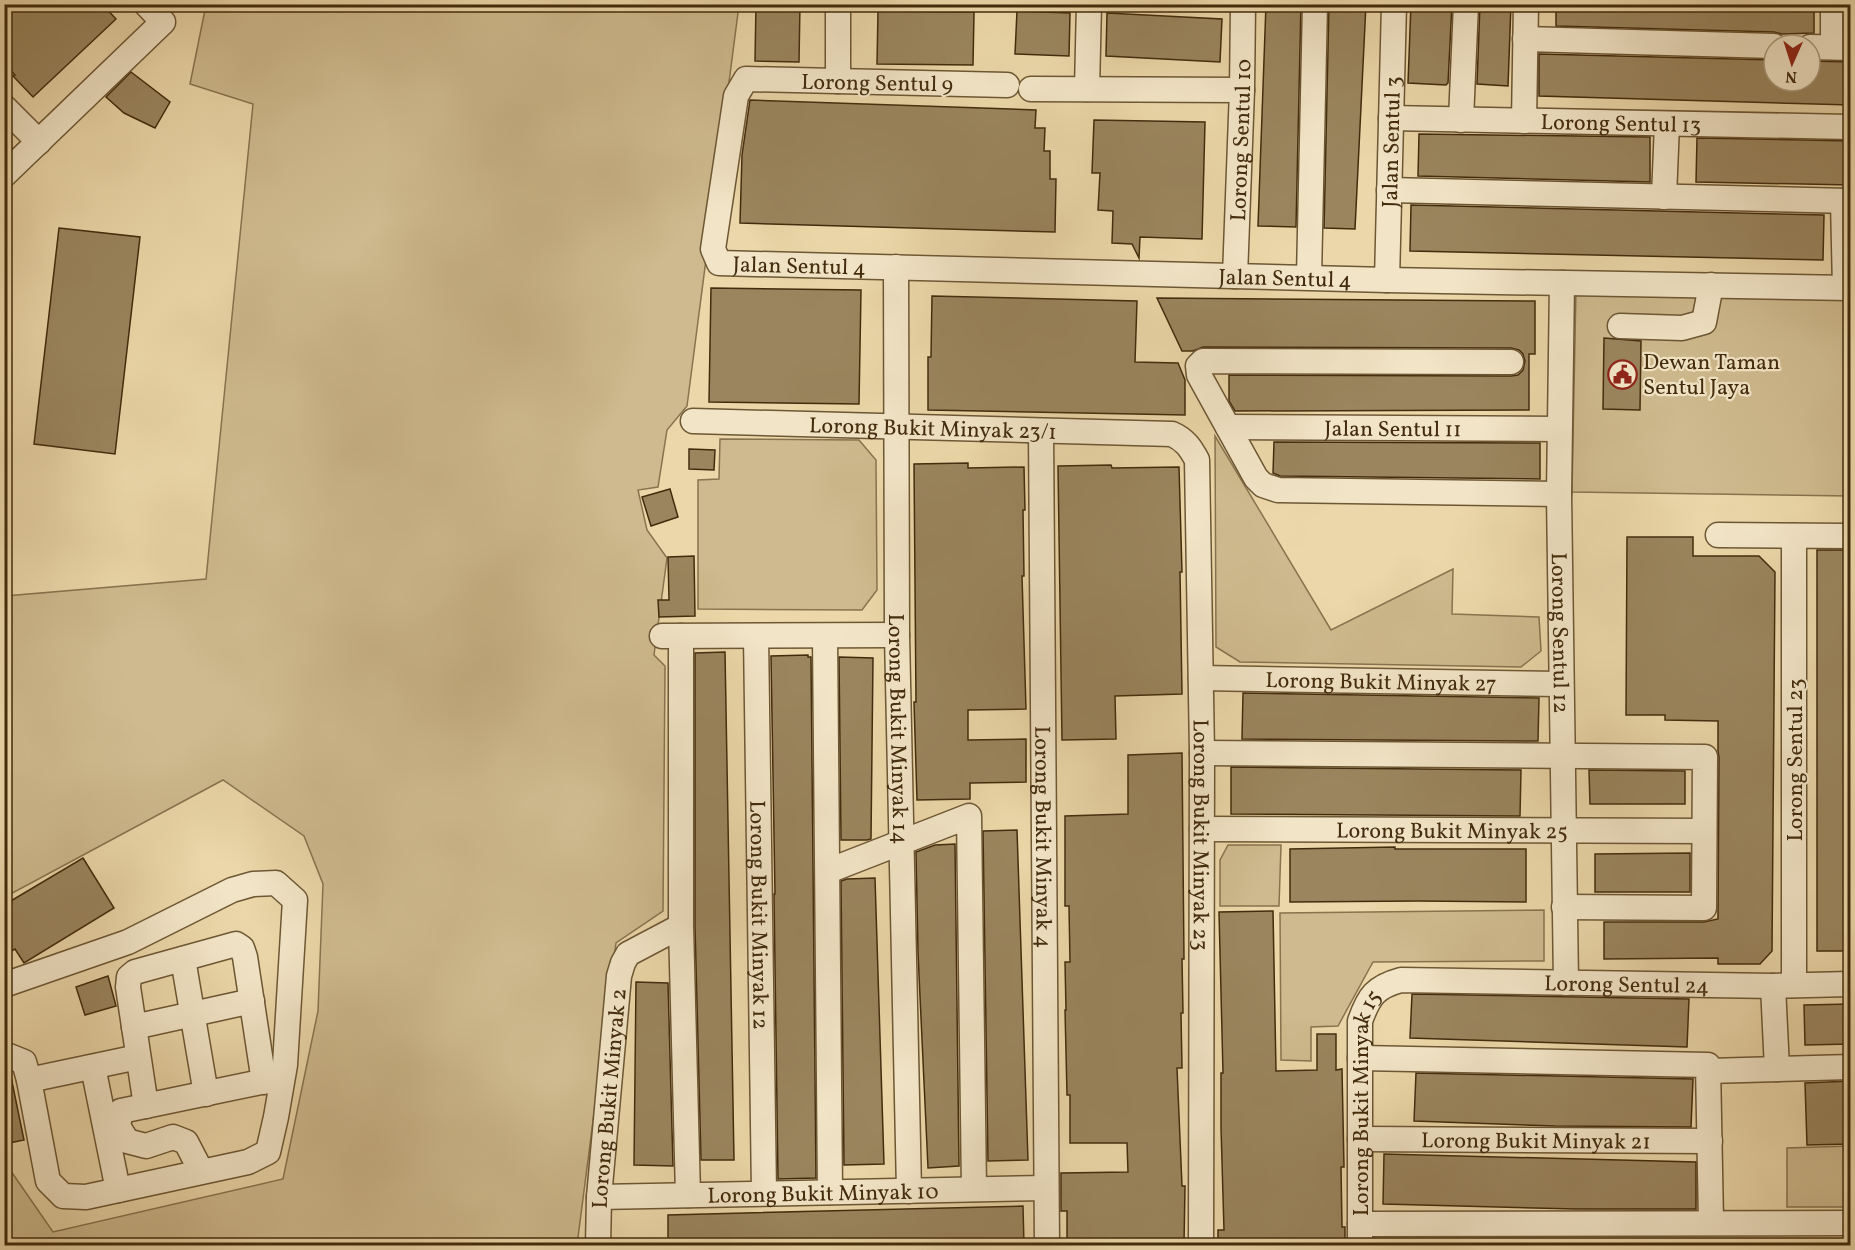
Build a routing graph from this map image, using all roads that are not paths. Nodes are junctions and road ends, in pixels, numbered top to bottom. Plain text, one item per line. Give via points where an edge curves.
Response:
1 (146, 4) edge
2 (838, 4) edge
3 (1089, 4) edge
4 (1243, 4) edge
5 (1315, 4) edge
6 (1394, 4) edge
7 (1466, 4) edge
8 (1526, 4) edge
9 (1833, 4) edge
10 (1526, 39) junction
11 (1762, 46) edge
12 (1831, 47) edge
13 (838, 81) junction
14 (1007, 85) dead end
15 (1031, 88) dead end
16 (1088, 89) junction
17 (1242, 90) junction
18 (4, 106) edge
19 (1391, 118) junction
20 (1461, 120) junction
21 (1524, 121) junction
22 (1667, 124) junction
23 (1851, 127) edge
24 (39, 142) junction
25 (4, 175) edge
26 (1389, 190) junction
27 (1664, 197) junction
28 (1847, 201) edge
29 (719, 263) joint
30 (896, 267) junction
31 (1235, 276) junction
32 (1309, 278) junction
33 (1387, 280) junction
34 (1562, 283) junction
35 (1711, 285) junction
36 (1848, 288) edge
37 (1620, 326) dead end
38 (1511, 362) dead end
39 (693, 421) dead end
40 (897, 427) junction
41 (1228, 428) junction
42 (1559, 429) junction
43 (1041, 431) junction
44 (1172, 434) joint
45 (1559, 494) junction
46 (1718, 536) dead end
47 (1794, 536) junction
48 (1851, 536) edge
49 (897, 635) junction
50 (756, 636) junction
51 (825, 636) junction
52 (1201, 678) junction
53 (1561, 684) junction
54 (1202, 753) junction
55 (1562, 756) junction
56 (1202, 829) junction
57 (1563, 830) junction
58 (1704, 831) junction
59 (902, 841) junction
60 (828, 871) junction
61 (1564, 907) junction
62 (681, 926) junction
63 (183, 959) junction
64 (1401, 980) joint
65 (1566, 983) junction
66 (1851, 984) edge
67 (4, 985) edge
68 (1784, 985) junction
69 (252, 1001) junction
70 (192, 1015) junction
71 (134, 1027) junction
72 (4, 1054) edge
73 (138, 1057) junction
74 (1360, 1058) junction
75 (93, 1067) junction
76 (1851, 1067) edge
77 (1777, 1069) junction
78 (1708, 1071) junction
79 (29, 1080) junction
80 (273, 1080) junction
81 (206, 1094) junction
82 (146, 1106) junction
83 (1360, 1138) junction
84 (1710, 1141) junction
85 (201, 1171) junction
86 (1046, 1188) junction
87 (974, 1189) junction
88 (118, 1190) junction
89 (909, 1191) junction
90 (830, 1192) junction
91 (764, 1193) junction
92 (688, 1195) junction
93 (599, 1197) junction
94 (1711, 1222) junction
95 (1851, 1223) edge
96 (1360, 1235) edge
97 (598, 1245) edge
98 (1047, 1245) edge
99 (1201, 1245) edge

1 - 24 street via 163,22
2 - 13 street
3 - 16 street
4 - 17 street, Lorong Sentul 10
5 - 32 street
6 - 19 street, Jalan Sentul 3
7 - 20 street
8 - 10 street
9 - 12 street
10 - 11 street
10 - 21 street
13 - 14 street, Lorong Sentul 9
13 - 29 street, Lorong Sentul 9 via 746,79 736,96 713,249
15 - 16 street
16 - 17 street
17 - 31 street, Lorong Sentul 10
18 - 24 street
19 - 20 street, Lorong Sentul 13
19 - 26 street, Jalan Sentul 3
20 - 21 street, Lorong Sentul 13
21 - 22 street, Lorong Sentul 13
22 - 23 street, Lorong Sentul 13
22 - 27 street
24 - 25 street
26 - 27 street
26 - 33 street, Jalan Sentul 3
27 - 28 street
28 - 36 street
29 - 30 street, Jalan Sentul 4
30 - 31 street, Jalan Sentul 4
30 - 40 street, Lorong Bukit Minyak 14
31 - 32 street, Jalan Sentul 4
32 - 33 street, Jalan Sentul 4
33 - 34 street, Jalan Sentul 4
34 - 35 street, Jalan Sentul 4
34 - 42 street, Lorong Sentul 12
35 - 36 street, Jalan Sentul 4
35 - 37 street via 1704,322 1682,328
38 - 41 street via 1203,361 1198,366 1199,375
39 - 40 street, Lorong Bukit Minyak 23/1
40 - 43 street, Lorong Bukit Minyak 23/1
40 - 49 street, Lorong Bukit Minyak 14
41 - 42 street, Jalan Sentul 11
41 - 45 street via 1256,478 1278,490
42 - 45 street, Lorong Sentul 12
43 - 44 street, Lorong Bukit Minyak 23/1
43 - 86 street, Lorong Bukit Minyak 4
44 - 52 street, Lorong Bukit Minyak 23 via 1191,448 1197,460
45 - 53 street, Lorong Sentul 12
46 - 47 street
47 - 48 street
47 - 68 street, Lorong Sentul 23
49 - 51 street
49 - 59 street, Lorong Bukit Minyak 14
50 - 51 street
50 - 62 street via 672,636
50 - 91 street, Lorong Bukit Minyak 12
51 - 60 street
52 - 53 street, Lorong Bukit Minyak 27
52 - 54 street, Lorong Bukit Minyak 23
53 - 55 street, Lorong Sentul 12
54 - 55 street
54 - 56 street, Lorong Bukit Minyak 23
55 - 57 street, Lorong Sentul 12
55 - 58 street via 1705,757
56 - 57 street, Lorong Bukit Minyak 25
56 - 99 street, Lorong Bukit Minyak 23
57 - 58 street, Lorong Bukit Minyak 25
57 - 61 street, Lorong Sentul 12
58 - 61 street via 1704,908
59 - 60 street
59 - 87 street via 969,816
59 - 89 street, Lorong Bukit Minyak 14
60 - 90 street
61 - 65 street, Lorong Sentul 12
62 - 92 street
62 - 93 street, Lorong Bukit Minyak 2 via 628,954 619,976
63 - 69 street via 236,944 245,957
63 - 70 street
63 - 71 street via 129,977
64 - 65 street, Lorong Sentul 24
64 - 74 street, Lorong Bukit Minyak 15 via 1383,985 1367,1002 1360,1021
65 - 68 street, Lorong Sentul 24
66 - 68 street, Lorong Sentul 24
67 - 80 street via 128,942 232,890 276,883 295,900 285,1065
68 - 77 street, Lorong Sentul 23
69 - 70 street
69 - 80 street
70 - 71 street
70 - 81 street
71 - 73 street
72 - 79 street via 24,1062
73 - 75 street
73 - 82 street
74 - 78 street via 1708,1065
74 - 83 street, Lorong Bukit Minyak 15
75 - 79 street
75 - 88 street
76 - 77 street
77 - 78 street
78 - 84 street
79 - 88 street via 48,1181 63,1196 86,1197
80 - 81 street
80 - 85 street via 276,1117 268,1152 248,1162
81 - 82 street
82 - 85 street via 122,1112 118,1126 127,1141 146,1146 173,1137 186,1142
83 - 84 street, Lorong Bukit Minyak 21
83 - 96 street, Lorong Bukit Minyak 15
84 - 94 street
85 - 88 street
86 - 87 street, Lorong Bukit Minyak 10
86 - 98 street, Lorong Bukit Minyak 4
87 - 89 street, Lorong Bukit Minyak 10
89 - 90 street, Lorong Bukit Minyak 10
90 - 91 street, Lorong Bukit Minyak 10
91 - 92 street, Lorong Bukit Minyak 10
92 - 93 street, Lorong Bukit Minyak 10
93 - 97 street, Lorong Bukit Minyak 2
94 - 95 street
94 - 96 street

